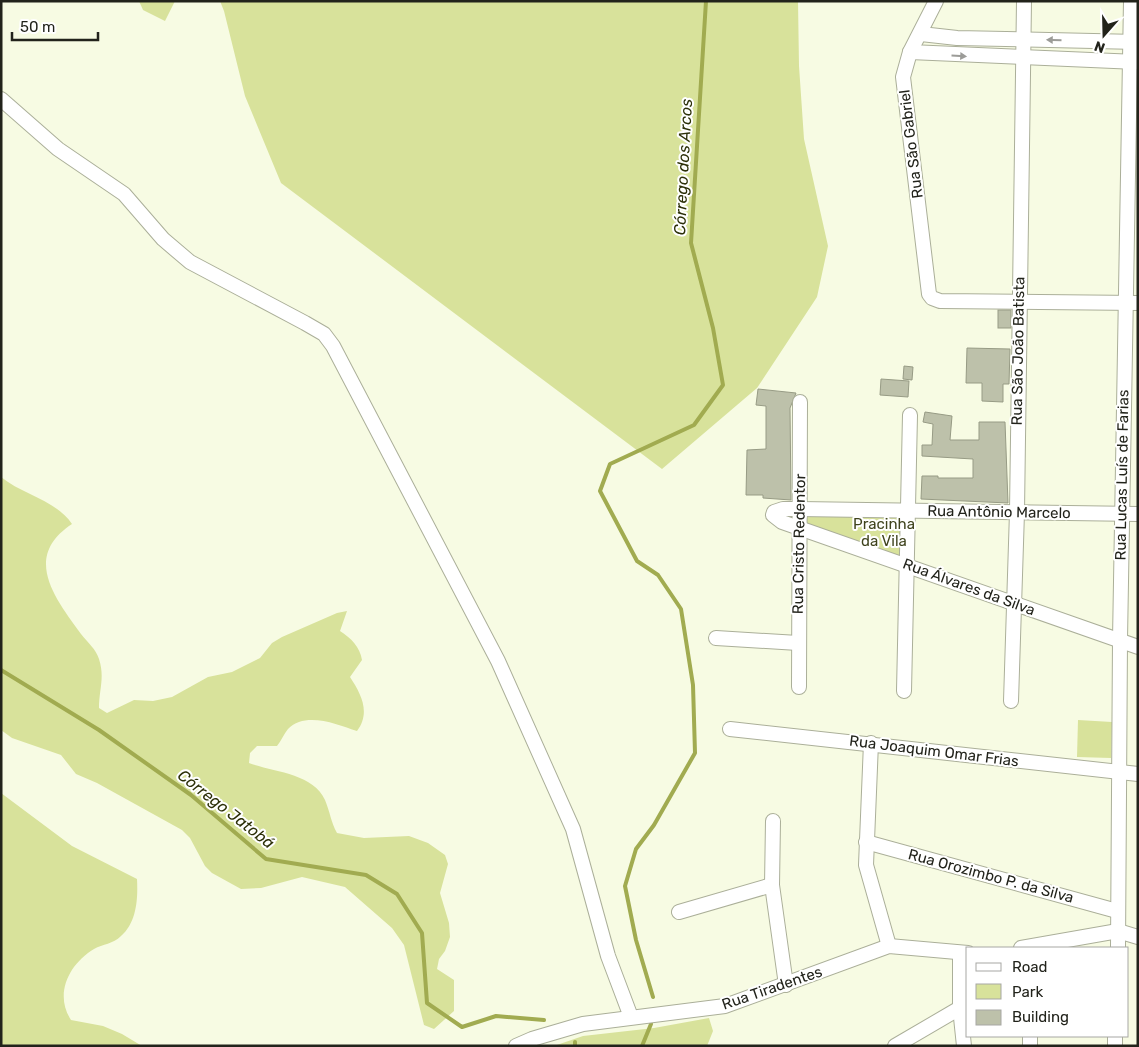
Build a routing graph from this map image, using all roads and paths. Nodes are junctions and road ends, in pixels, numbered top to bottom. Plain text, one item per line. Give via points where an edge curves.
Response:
1 (936, 1) edge
2 (1024, 1) edge
3 (1131, 1) edge
4 (921, 34) junction
5 (1023, 39) junction
6 (1134, 42) edge
7 (910, 52) junction
8 (1023, 57) junction
9 (1133, 62) edge
10 (1, 99) edge
11 (1019, 301) junction
12 (1132, 303) edge
13 (800, 402) dead end
14 (910, 415) dead end
15 (800, 509) junction
16 (907, 511) junction
17 (1017, 512) junction
18 (1122, 514) junction
19 (1138, 514) edge
20 (773, 515) joint
21 (800, 528) junction
22 (909, 565) junction
23 (1013, 603) junction
24 (716, 638) dead end
25 (1120, 640) junction
26 (798, 643) junction
27 (1138, 647) edge
28 (799, 687) dead end
29 (904, 691) dead end
30 (1011, 701) dead end
31 (730, 728) dead end
32 (870, 743) junction
33 (1120, 773) junction
34 (1138, 774) edge
35 (773, 821) dead end
36 (866, 842) junction
37 (772, 885) junction
38 (1117, 911) junction
39 (679, 912) dead end
40 (1118, 931) junction
41 (1138, 937) edge
42 (890, 946) junction
43 (1028, 947) edge
44 (1118, 947) edge
45 (964, 953) edge
46 (786, 985) junction
47 (960, 1008) junction
48 (631, 1017) junction
49 (532, 1042) edge
50 (516, 1046) edge
51 (896, 1046) edge
52 (964, 1046) edge

1 - 4 street, Rua São Gabriel
2 - 5 street, Rua São João Batista
3 - 6 street, Rua Lucas Luís de Farias
4 - 5 street
4 - 7 street, Rua São Gabriel
6 -> 5 street
5 - 8 street, Rua São João Batista
6 - 9 street, Rua Lucas Luís de Farias
7 -> 8 street
7 - 11 street, Rua São Gabriel via 903,77 929,294 940,301
8 - 9 street
8 - 11 street, Rua São João Batista
9 - 12 street, Rua Lucas Luís de Farias
10 - 48 street via 58,149 124,194 163,239 190,262 324,334 337,352 498,661 573,829 608,956
11 - 12 street
11 - 17 street, Rua São João Batista
12 - 18 street, Rua Lucas Luís de Farias
13 - 15 street, Rua Cristo Redentor
14 - 16 street
15 - 16 street, Rua Antônio Marcelo
15 - 20 street, Rua Antônio Marcelo via 783,509
15 - 21 street, Rua Cristo Redentor
16 - 17 street, Rua Antônio Marcelo
16 - 22 street
17 - 18 street, Rua Antônio Marcelo
17 - 23 street, Rua São João Batista
18 - 19 street, Rua Antônio Marcelo
18 - 25 street, Rua Lucas Luís de Farias
20 - 21 street, Rua Álvares da Silva
21 - 22 street, Rua Álvares da Silva
21 - 26 street, Rua Cristo Redentor
22 - 23 street, Rua Álvares da Silva
22 - 29 street
23 - 25 street, Rua Álvares da Silva
23 - 30 street, Rua São João Batista
24 - 26 street
25 - 27 street, Rua Álvares da Silva
25 - 33 street, Rua Lucas Luís de Farias
26 - 28 street, Rua Cristo Redentor
31 - 32 street, Rua Joaquim Omar Frias
32 - 33 street, Rua Joaquim Omar Frias
32 - 36 street
33 - 34 street, Rua Joaquim Omar Frias
33 - 38 street, Rua Lucas Luís de Farias
35 - 37 street
36 - 38 street, Rua Orozimbo P. da Silva
36 - 42 street via 866,865
37 - 39 street
37 - 46 street
38 - 40 street, Rua Lucas Luís de Farias
40 - 41 street
40 - 43 street
40 - 44 street, Rua Lucas Luís de Farias
42 - 45 street, Rua Tiradentes
42 - 46 street, Rua Tiradentes
45 - 47 street
46 - 48 street, Rua Tiradentes via 725,1006
47 - 51 street
47 - 52 street
48 - 49 street, Rua Tiradentes via 584,1024
49 - 50 street, Rua Tiradentes

